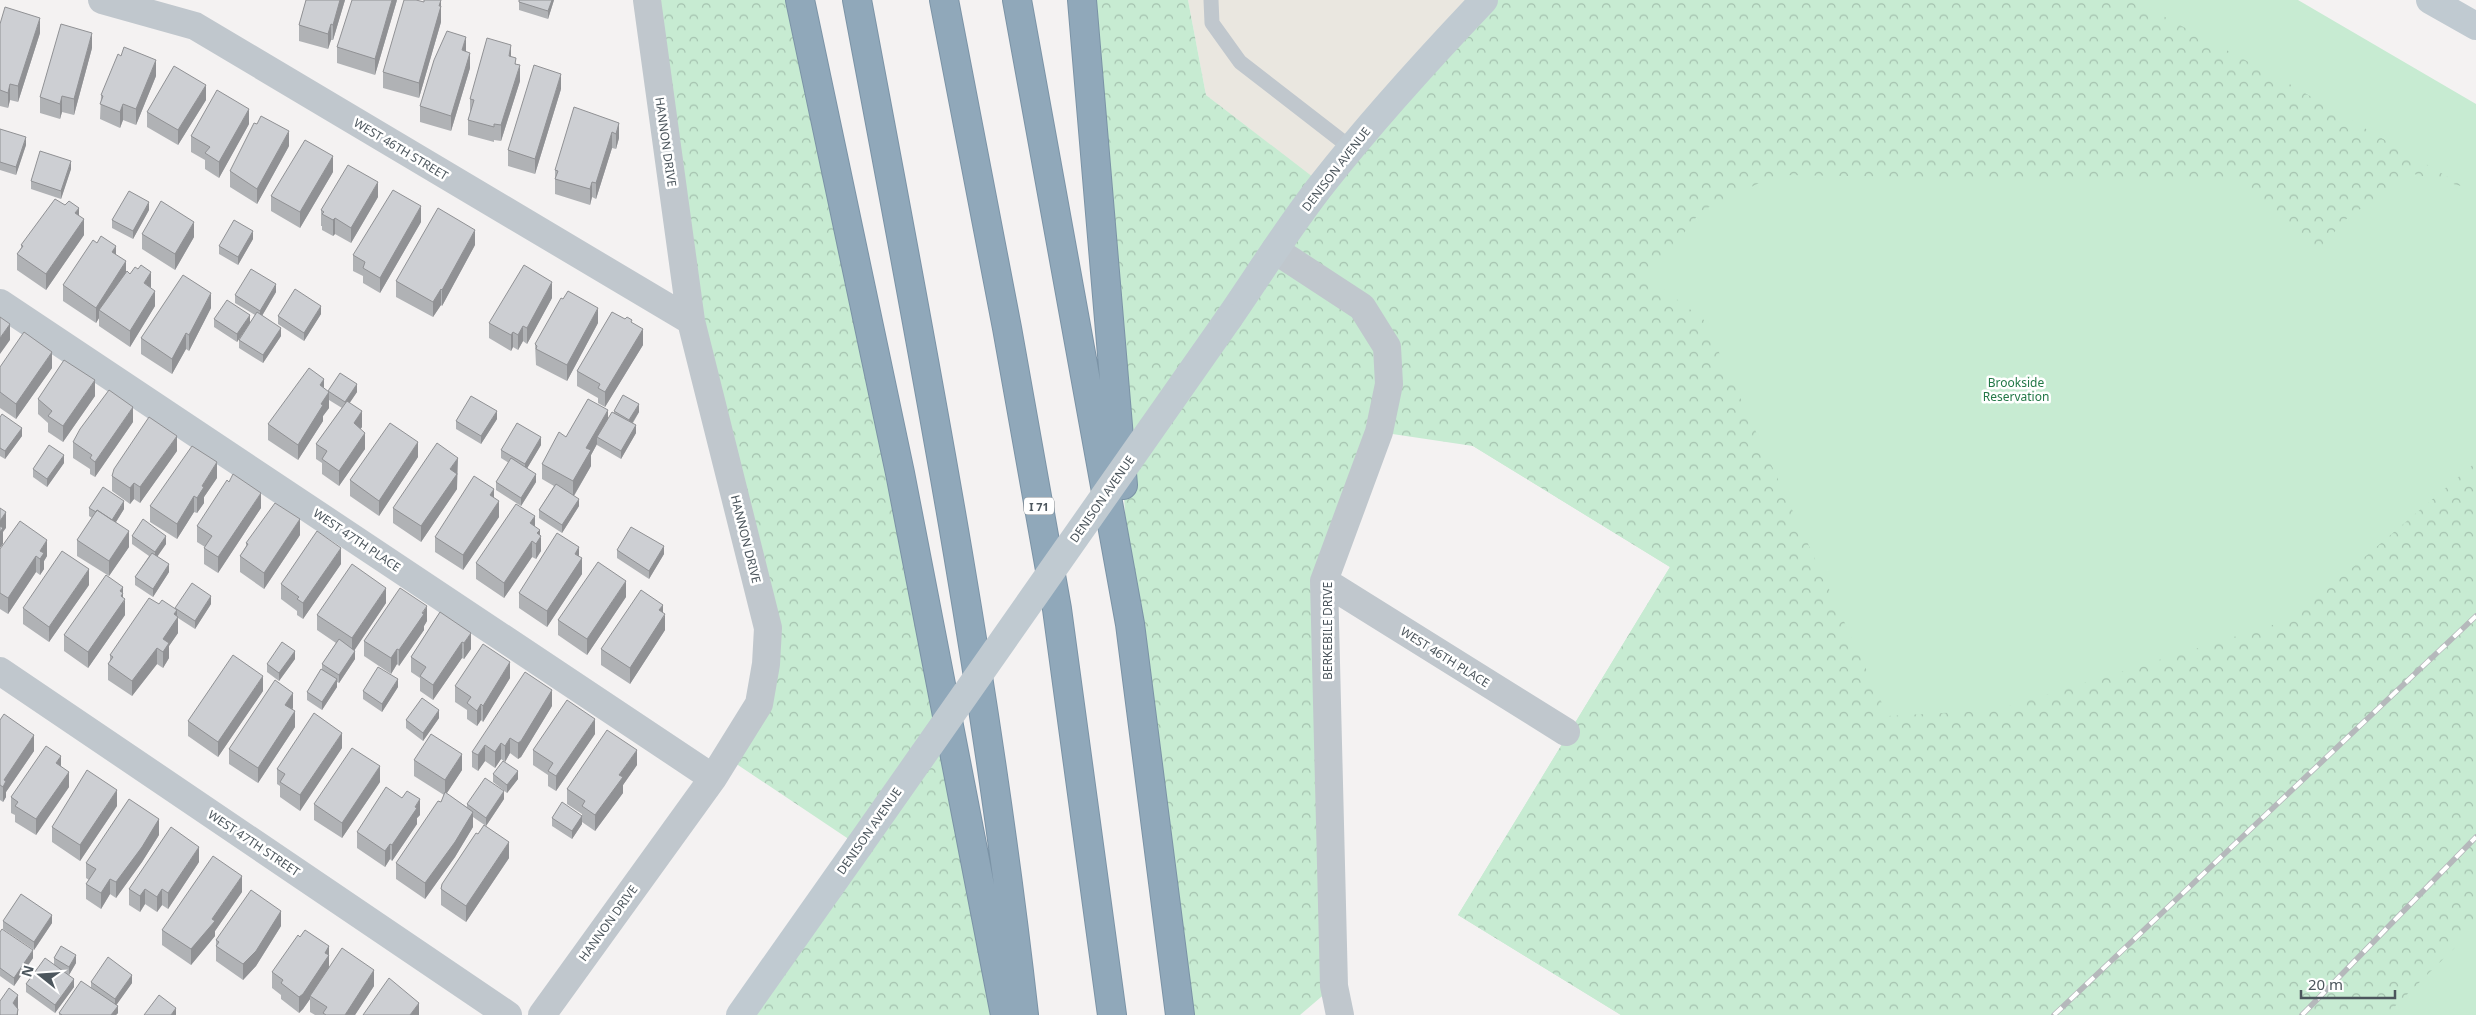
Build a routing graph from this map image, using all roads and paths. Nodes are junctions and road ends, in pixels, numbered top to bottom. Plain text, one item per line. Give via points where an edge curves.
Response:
1 (102, 0) edge
2 (647, 0) edge
3 (800, 0) edge
4 (857, 0) edge
5 (944, 0) edge
6 (1016, 0) edge
7 (1082, 0) edge
8 (1210, 0) edge
9 (2430, 0) edge
10 (1474, 4) edge
11 (2476, 26) edge
12 (1351, 148) junction
13 (1275, 250) junction
14 (0, 303) edge
15 (691, 321) junction
16 (1324, 581) junction
17 (1130, 624) junction
18 (0, 671) edge
19 (1566, 732) dead end
20 (713, 778) junction
21 (508, 1015) edge
22 (542, 1015) edge
23 (740, 1015) edge
24 (1005, 1015) edge
25 (1024, 1015) edge
26 (1112, 1015) edge
27 (1180, 1015) edge
28 (1340, 1015) edge

1 - 15 street, WEST 46TH STREET via 195,26
2 - 15 street, HANNON DRIVE
3 - 24 highway via 900,473
4 - 25 highway via 954,530 990,750
5 - 26 highway, I 71 via 1057,609
6 - 17 highway
7 - 17 highway via 1122,463
8 - 12 lane via 1212,23 1240,62
9 - 11 main road
10 - 12 main road, DENISON AVENUE
12 - 13 main road, DENISON AVENUE
13 - 16 street, BERKEBILE DRIVE via 1362,307 1387,347 1390,384 1379,432
13 - 23 main road, DENISON AVENUE, bridge
14 - 20 street, WEST 47TH PLACE
15 - 20 street, HANNON DRIVE via 768,628 759,704
16 - 19 street, WEST 46TH PLACE
16 - 28 street, BERKEBILE DRIVE via 1334,986
17 - 27 highway
18 - 21 street, WEST 47TH STREET
20 - 22 street, HANNON DRIVE

